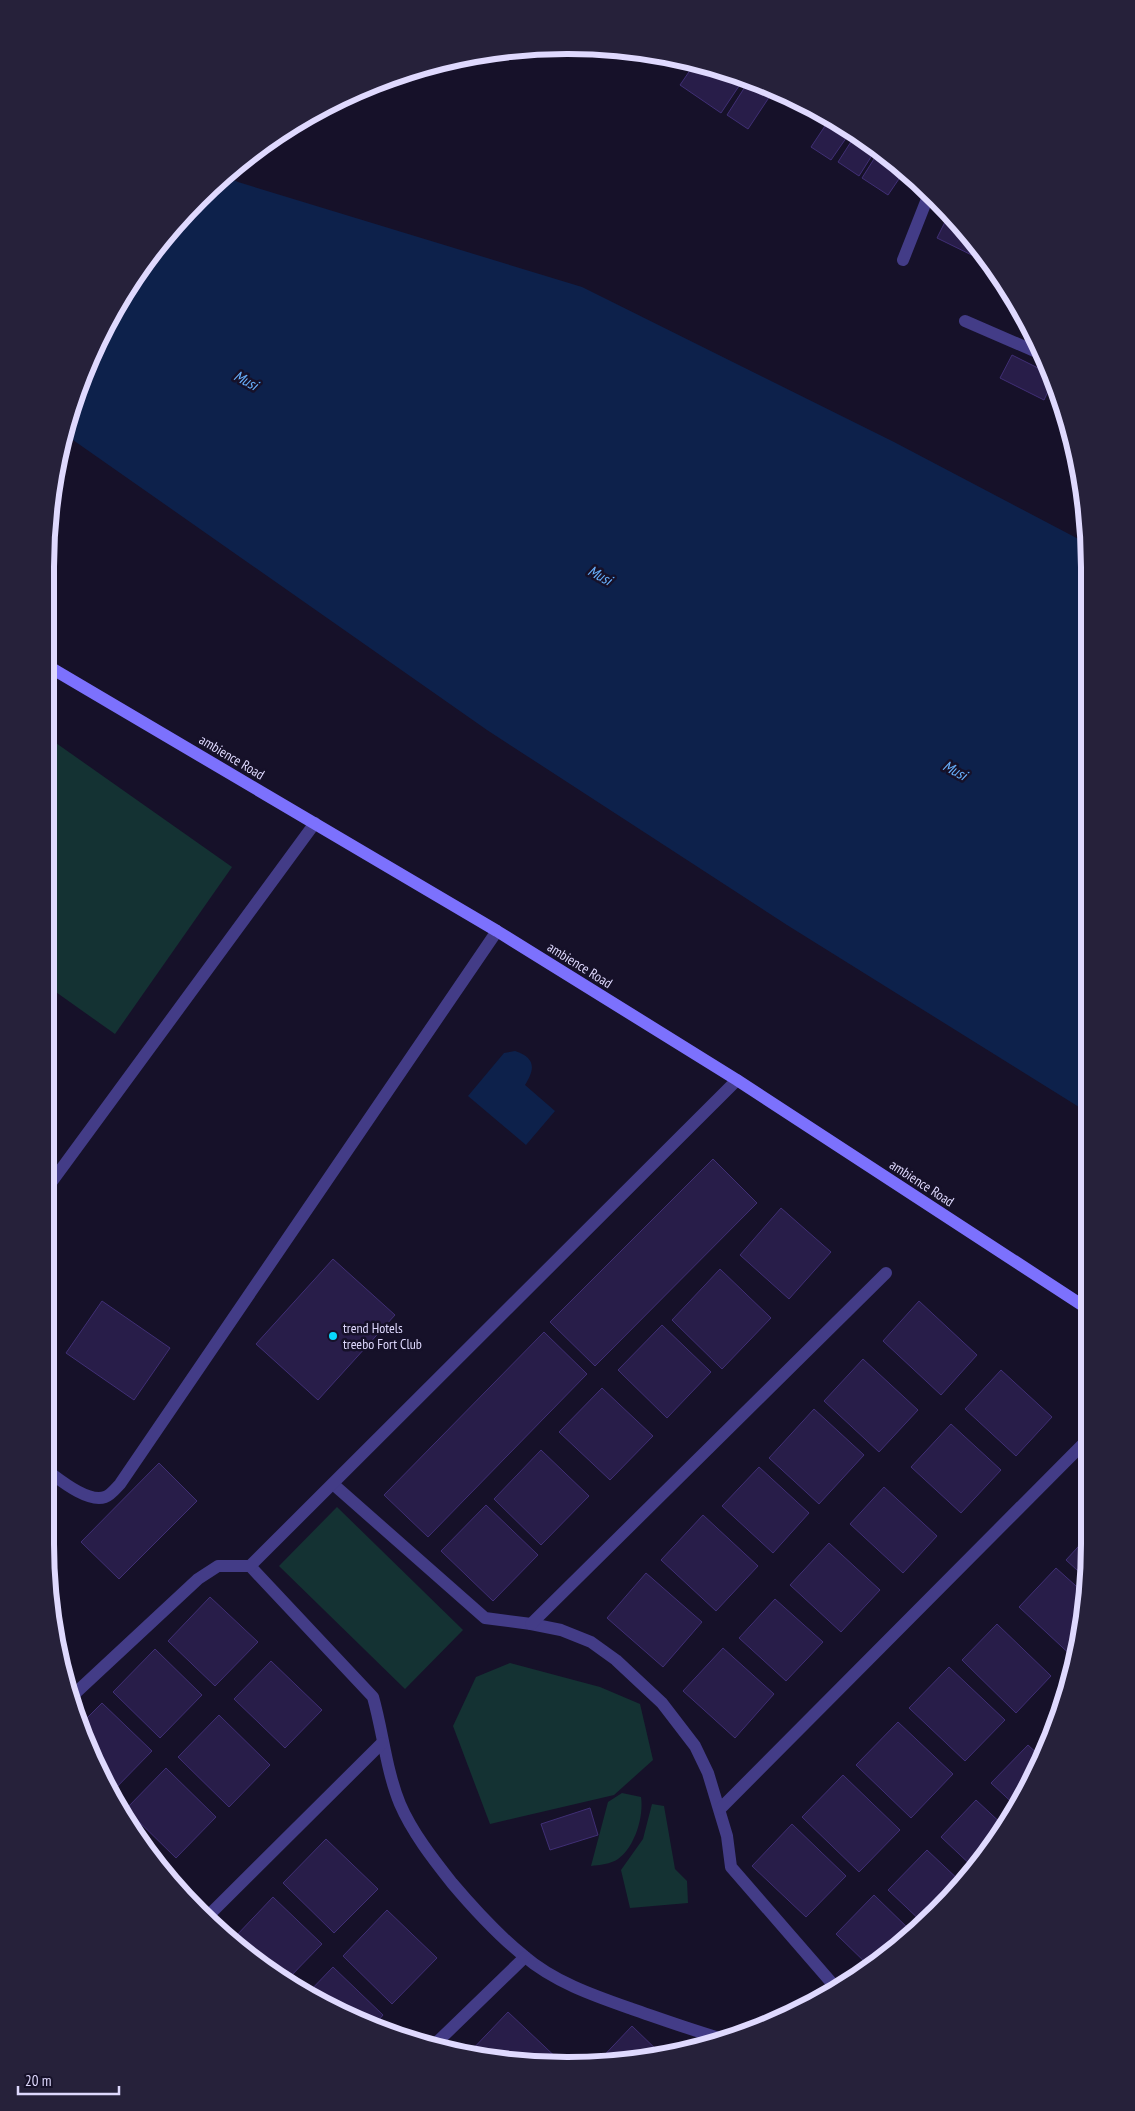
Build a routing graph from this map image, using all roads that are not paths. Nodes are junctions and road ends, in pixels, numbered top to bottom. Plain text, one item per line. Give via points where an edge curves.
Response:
1 (927, 200) edge
2 (903, 260) dead end
3 (965, 322) dead end
4 (1032, 350) edge
5 (54, 669) edge
6 (316, 824) junction
7 (497, 931) junction
8 (737, 1080) junction
9 (54, 1169) edge
10 (886, 1273) dead end
11 (1081, 1304) edge
12 (1081, 1446) edge
13 (54, 1475) edge
14 (333, 1484) junction
15 (250, 1566) junction
16 (531, 1624) junction
17 (76, 1692) edge
18 (382, 1742) junction
19 (720, 1809) junction
20 (211, 1913) edge
21 (525, 1957) junction
22 (831, 1984) edge
23 (712, 2036) edge
24 (438, 2041) edge

1 - 2 street
3 - 4 street
5 - 6 street, ambience Road
6 - 7 street, ambience Road
6 - 9 street
7 - 8 street, ambience Road
7 - 13 street via 120,1484 106,1496 98,1498 78,1492
8 - 11 street, ambience Road
8 - 14 street
10 - 16 street
12 - 19 street
14 - 15 street
14 - 16 street via 485,1618
15 - 17 street via 218,1566 198,1578
15 - 18 street via 373,1697
16 - 19 street via 561,1630 591,1642 616,1660 662,1703 695,1746
18 - 20 street
18 - 21 street via 400,1804 418,1837 463,1896
19 - 22 street via 731,1867
21 - 23 street via 559,1980 590,1994
21 - 24 street

